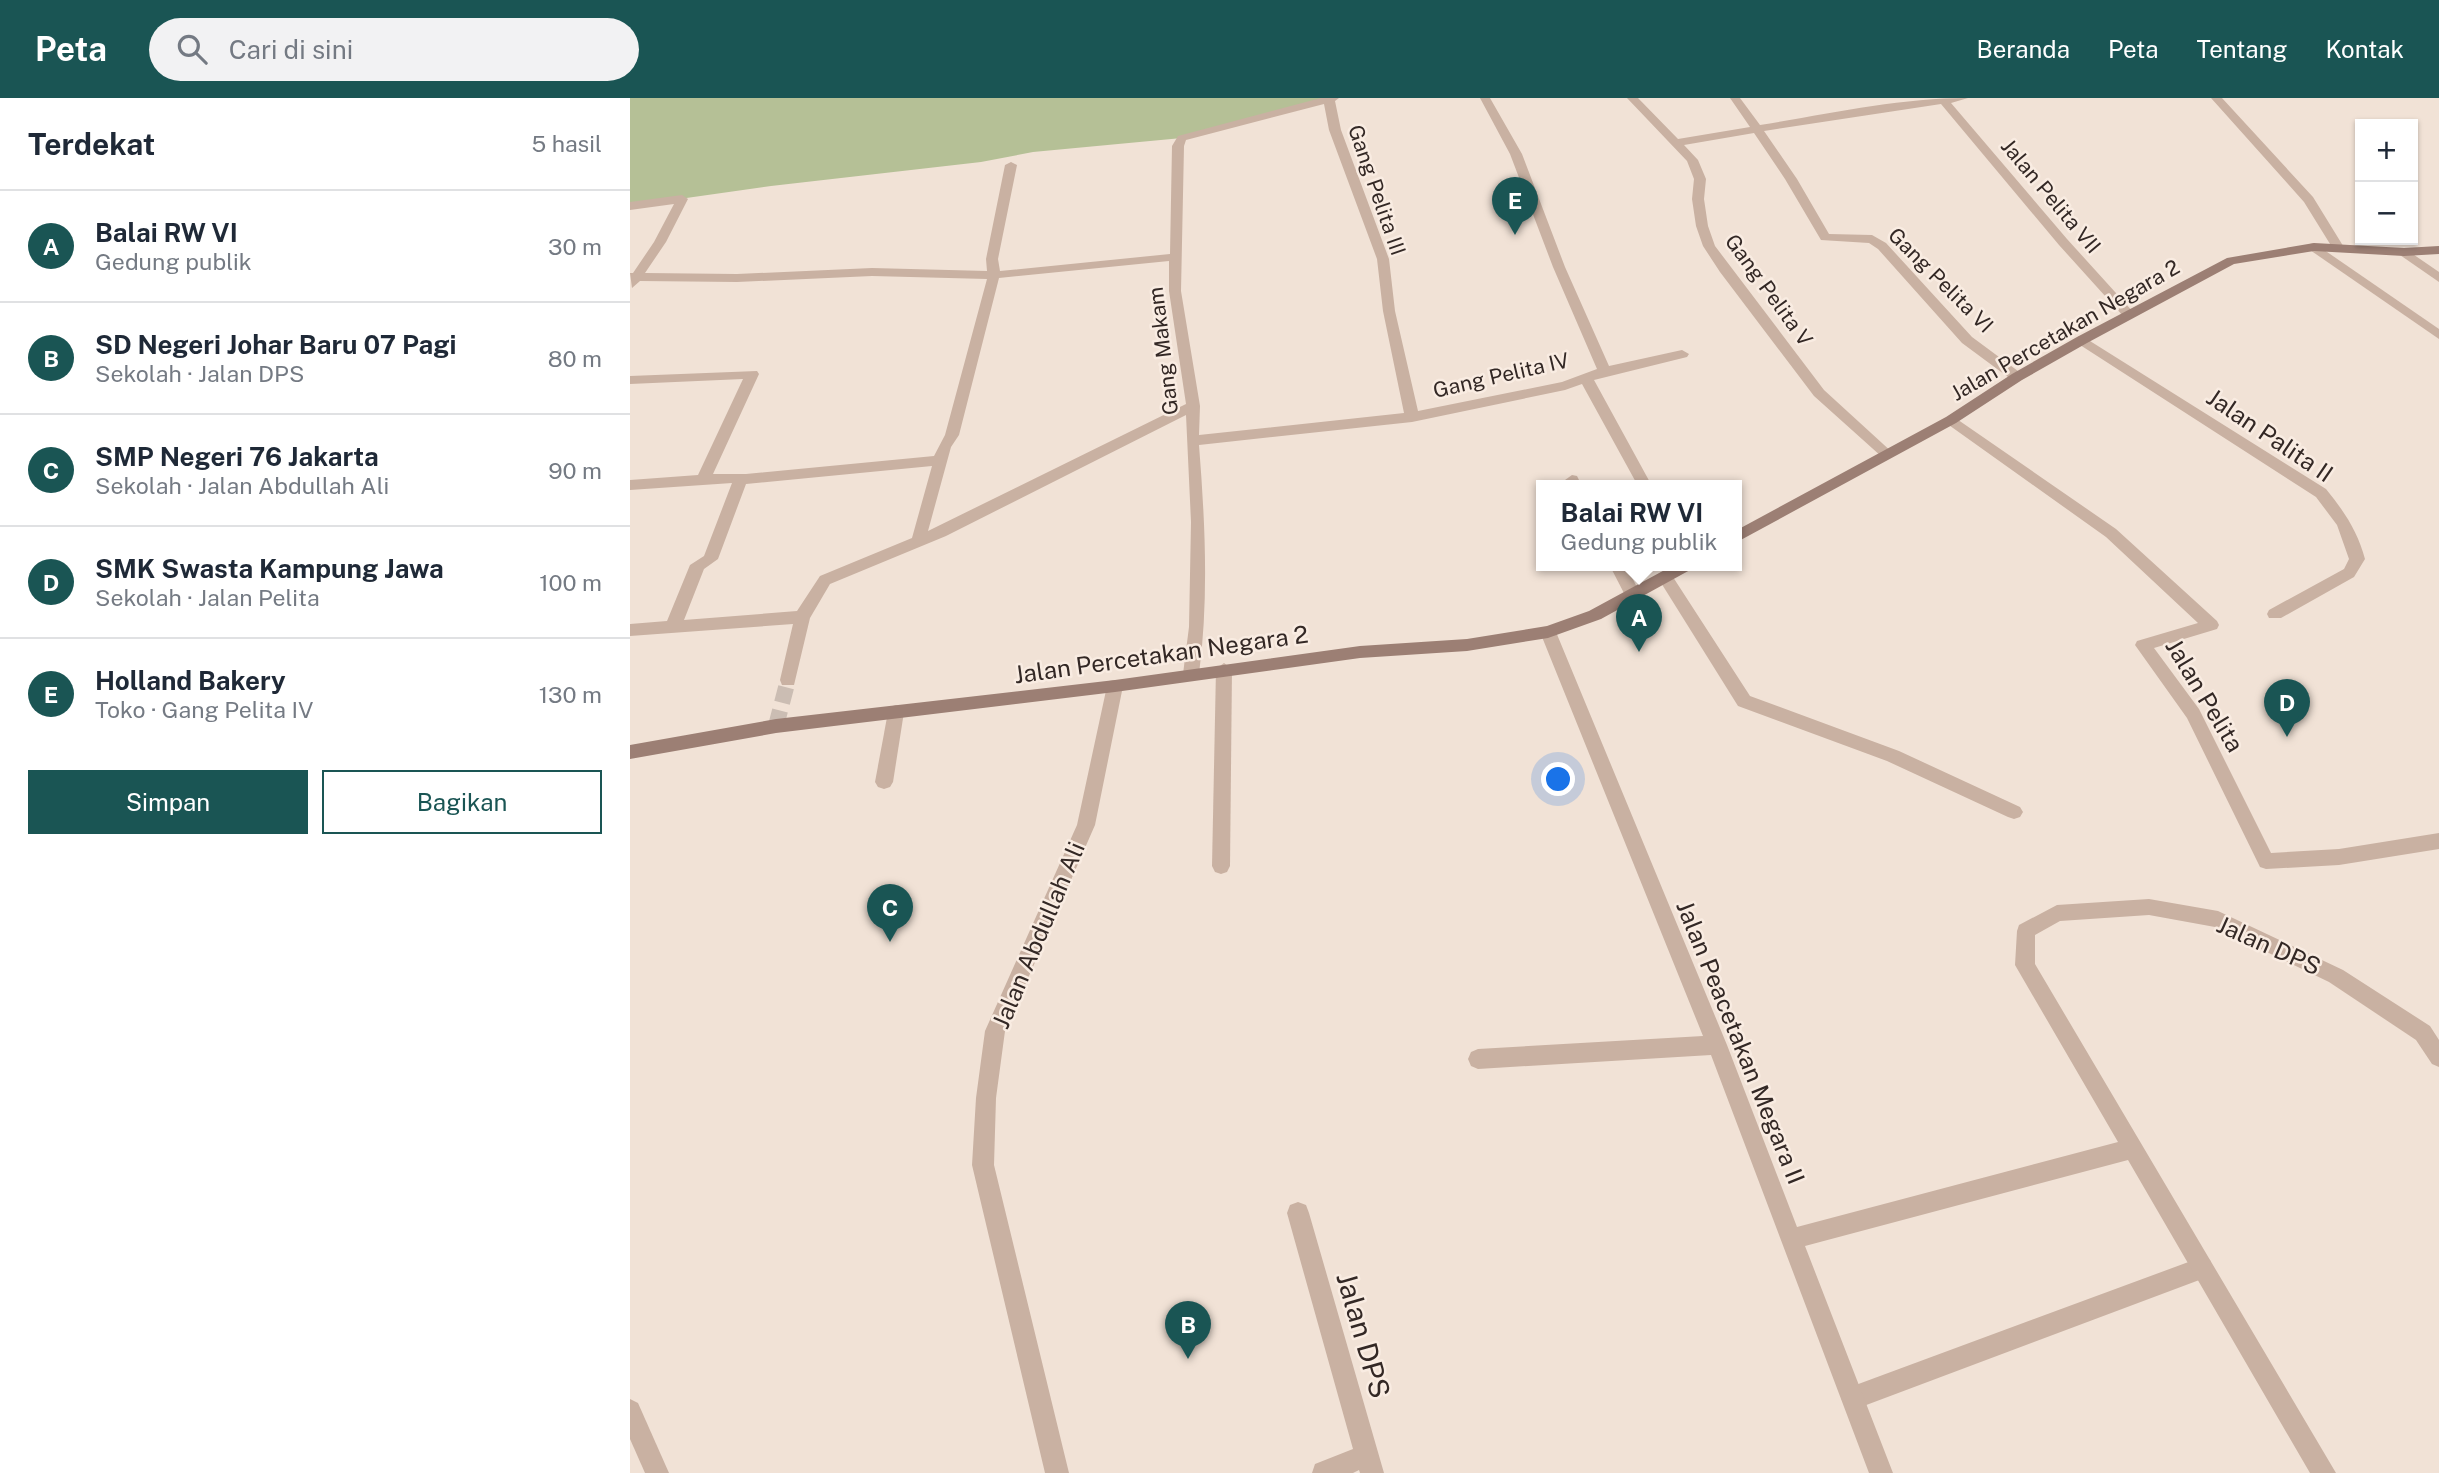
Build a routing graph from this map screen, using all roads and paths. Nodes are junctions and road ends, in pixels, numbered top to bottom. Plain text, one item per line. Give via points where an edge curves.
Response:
1 (1485, 98) edge
2 (1632, 98) edge
3 (1735, 98) edge
4 (1867, 98) edge
5 (1962, 98) edge
6 (2216, 98) edge
7 (1331, 99) edge
8 (1944, 101) junction
9 (1876, 109) junction
10 (1758, 130) junction
11 (1676, 143) junction
12 (1011, 165) dead end
13 (630, 206) edge
14 (2314, 247) junction
15 (2339, 249) junction
16 (2439, 250) edge
17 (2404, 252) junction
18 (1176, 257) junction
19 (994, 275) junction
20 (2439, 278) edge
21 (632, 280) edge
22 (2125, 310) junction
23 (2439, 335) edge
24 (2082, 340) junction
25 (1682, 354) dead end
26 (1605, 371) junction
27 (2014, 374) junction
28 (1585, 377) junction
29 (630, 380) edge
30 (1193, 406) junction
31 (1412, 416) junction
32 (1951, 420) junction
33 (1192, 441) junction
34 (1887, 454) junction
35 (940, 460) junction
36 (703, 479) junction
37 (741, 479) junction
38 (1642, 480) edge
39 (630, 485) edge
40 (1742, 534) edge
41 (918, 542) junction
42 (1621, 571) edge
43 (1677, 571) edge
44 (1665, 578) junction
45 (1633, 595) junction
46 (2275, 614) dead end
47 (802, 617) junction
48 (673, 627) junction
49 (630, 630) edge
50 (1548, 632) junction
51 (1224, 669) junction
52 (1191, 674) junction
53 (788, 680) tunnel mouth
54 (1115, 686) junction
55 (896, 712) junction
56 (630, 752) edge
57 (884, 782) dead end
58 (2014, 811) dead end
59 (2439, 841) edge
60 (1220, 866) dead end
61 (2431, 1036) edge
62 (1717, 1045) junction
63 (2439, 1057) edge
64 (1478, 1059) dead end
65 (2131, 1149) junction
66 (1298, 1213) dead end
67 (1792, 1240) junction
68 (2202, 1268) junction
69 (1853, 1398) junction
70 (630, 1410) edge
71 (1369, 1464) edge
72 (657, 1473) edge
73 (1057, 1473) edge
74 (1324, 1473) edge
75 (1881, 1473) edge
76 (2324, 1473) edge

1 - 26 street, Gang Pelita IV via 1521,161 1553,253
2 - 11 street, Gang Pelita V
3 - 10 street, Gang Pelita VI
4 - 9 street
5 - 8 street
6 - 15 street via 2309,200
7 - 18 street, Gang Makam via 1182,138 1178,146
7 - 31 street, Gang Pelita III via 1335,131 1383,259 1389,312
8 - 9 street
8 - 22 street, Jalan Pelita VII
9 - 10 street
10 - 11 street
10 - 27 street, Gang Pelita VI via 1825,237 1872,239 1882,246 1968,341
11 - 34 street, Gang Pelita V via 1692,160 1700,179 1702,226 1724,270 1819,393
12 - 19 street via 992,259
13 - 21 street via 682,199 660,242
14 - 15 street, Jalan Percetakan Negara 2
14 - 22 street, Jalan Percetakan Negara 2 via 2231,261
14 - 23 street
15 - 17 street, Jalan Percetakan Negara 2
16 - 17 street, Jalan Percetakan Negara 2
17 - 20 street
18 - 19 street
18 - 30 street, Gang Makam via 1175,291
19 - 21 street via 872,272
19 - 35 street via 952,435
22 - 24 street, Jalan Percetakan Negara 2
24 - 27 street, Jalan Percetakan Negara 2
24 - 46 street, Jalan Palita II via 2321,493 2340,514 2357,559 2349,573
25 - 26 street
26 - 28 street, Gang Pelita IV
27 - 32 street, Jalan Percetakan Negara 2
28 - 31 street, Gang Pelita IV via 1565,386
28 - 38 street
29 - 36 street via 752,374
30 - 33 street, Gang Makam
30 - 41 street
31 - 33 street, Gang Pelita IV
32 - 34 street, Jalan Percetakan Negara 2
32 - 59 street, Jalan Pelita via 2111,533 2211,625 2143,645 2193,714 2266,861
33 - 52 street, Gang Makam via 1198,523 1197,627
34 - 40 street, Jalan Percetakan Negara 2
35 - 37 street
35 - 41 street
36 - 37 street
36 - 39 street
37 - 48 street via 710,559 698,565
41 - 47 street via 825,580
42 - 45 street
43 - 44 street, Jalan Percetakan Negara 2
44 - 45 street, Jalan Percetakan Negara 2
44 - 58 street via 1744,701 1893,756
45 - 50 street, Jalan Percetakan Negara 2
47 - 48 street
47 - 53 street
48 - 49 street
50 - 51 street, Jalan Percetakan Negara 2 via 1467,645 1360,652
50 - 62 street, Jalan Peacetakan Megara II
51 - 52 street, Jalan Percetakan Negara 2
51 - 60 street
52 - 54 street, Jalan Percetakan Negara 2
54 - 55 street, Jalan Percetakan Negara 2
54 - 73 street, Jalan Abdullah Ali via 1086,825 995,1031 986,1098 983,1165
55 - 56 street, Jalan Percetakan Negara 2 via 776,726
55 - 57 street
61 - 63 street, Jalan DPS
61 - 65 street, Jalan DPS via 2336,976 2218,919 2149,907 2057,914 2026,931 2025,965
62 - 64 street
62 - 67 street, Jalan Peacetakan Megara II
65 - 67 street
65 - 68 street, Jalan DPS
66 - 71 street, Jalan DPS
67 - 69 street, Jalan Peacetakan Megara II
68 - 69 street
68 - 76 street, Jalan DPS
69 - 75 street, Jalan Peacetakan Megara II
70 - 72 street
71 - 74 street

